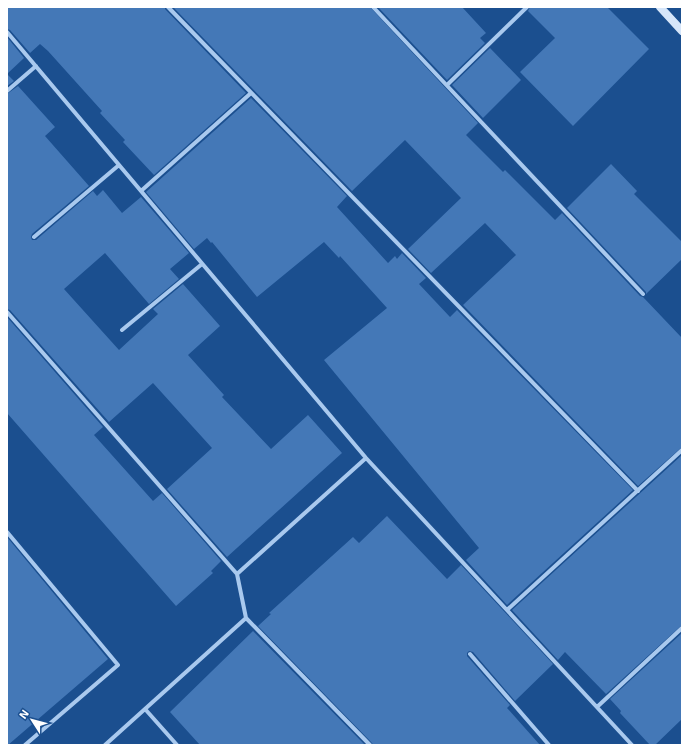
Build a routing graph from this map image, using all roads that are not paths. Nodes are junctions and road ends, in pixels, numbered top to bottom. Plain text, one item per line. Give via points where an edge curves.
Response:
1 (168, 7) edge
2 (373, 7) edge
3 (527, 7) edge
4 (660, 7) edge
5 (682, 31) edge
6 (7, 32) edge
7 (36, 66) junction
8 (447, 85) junction
9 (7, 91) edge
10 (251, 93) junction
11 (119, 166) junction
12 (141, 191) junction
13 (34, 237) dead end
14 (202, 264) junction
15 (643, 294) dead end
16 (7, 312) edge
17 (122, 330) dead end
18 (682, 450) edge
19 (366, 458) junction
20 (638, 491) junction
21 (7, 532) edge
22 (237, 574) junction
23 (507, 610) junction
24 (246, 618) junction
25 (682, 628) edge
26 (470, 654) dead end
27 (597, 707) junction
28 (145, 709) junction
29 (25, 745) edge
30 (105, 745) edge
31 (177, 745) edge
32 (370, 745) edge
33 (550, 745) edge
34 (632, 745) edge

1 - 10 street
2 - 8 street
3 - 8 street
4 - 5 street
6 - 7 street
7 - 9 street
7 - 11 street
8 - 15 street
10 - 12 street
10 - 20 street
11 - 12 street
11 - 13 street
12 - 14 street
14 - 17 street
14 - 19 street
16 - 22 street
18 - 20 street
19 - 22 street
19 - 23 street
20 - 23 street
21 - 29 street via 118,665
22 - 24 street
23 - 27 street
24 - 28 street
24 - 32 street
25 - 27 street
26 - 33 street
27 - 34 street
28 - 30 street
28 - 31 street

